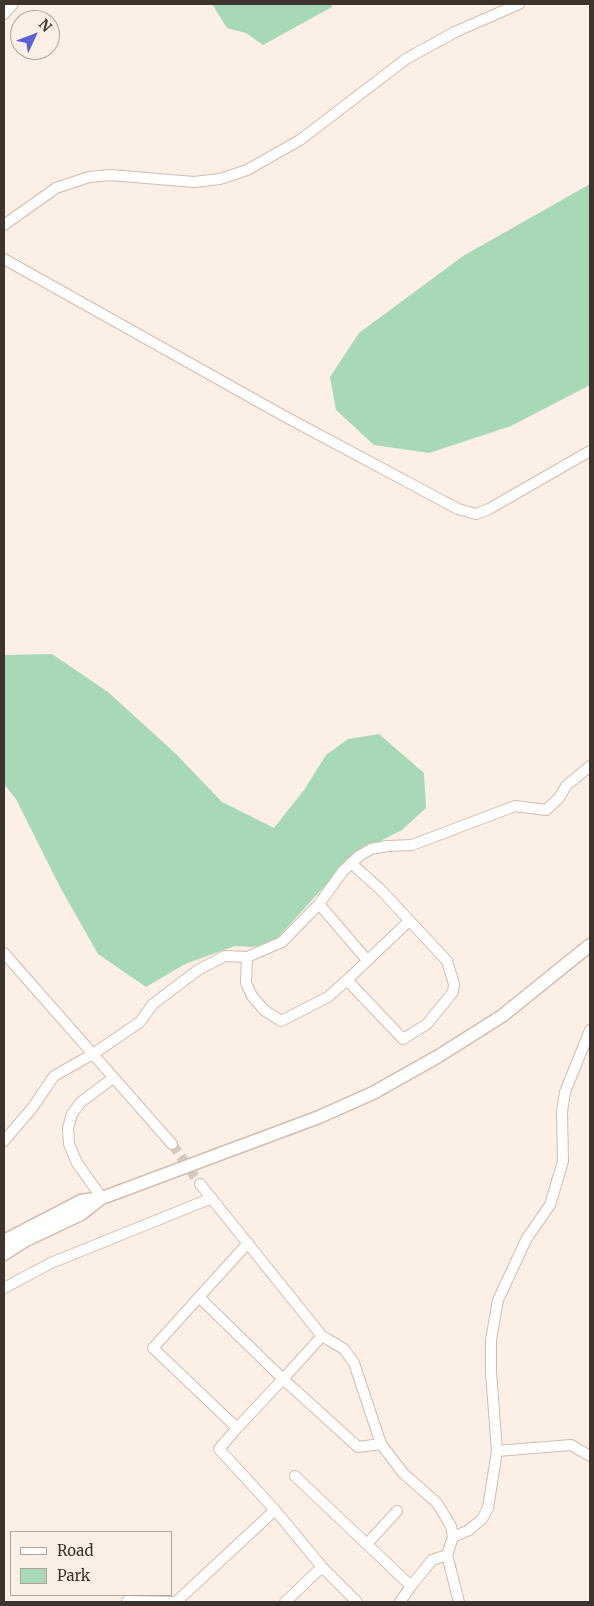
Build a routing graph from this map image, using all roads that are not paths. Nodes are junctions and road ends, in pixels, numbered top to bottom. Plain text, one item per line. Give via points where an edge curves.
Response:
1 (13, 4) edge
2 (518, 4) edge
3 (4, 14) edge
4 (4, 225) edge
5 (4, 259) edge
6 (590, 451) edge
7 (590, 766) edge
8 (352, 863) junction
9 (319, 904) junction
10 (409, 922) junction
11 (590, 945) edge
12 (4, 952) edge
13 (247, 957) junction
14 (368, 960) junction
15 (347, 980) junction
16 (590, 1030) edge
17 (93, 1054) junction
18 (113, 1078) junction
19 (4, 1141) edge
20 (172, 1144) tunnel mouth
21 (200, 1184) tunnel mouth
22 (102, 1198) junction
23 (212, 1198) junction
24 (4, 1241) edge
25 (248, 1243) junction
26 (4, 1254) edge
27 (4, 1288) edge
28 (199, 1297) junction
29 (322, 1336) junction
30 (284, 1379) junction
31 (237, 1428) junction
32 (381, 1444) junction
33 (497, 1451) junction
34 (590, 1456) edge
35 (295, 1476) dead end
36 (275, 1510) junction
37 (397, 1511) dead end
38 (453, 1537) junction
39 (367, 1544) junction
40 (447, 1555) junction
41 (322, 1567) junction
42 (411, 1586) junction
43 (127, 1601) dead end
44 (285, 1602) edge
45 (357, 1602) edge
46 (400, 1602) edge
47 (459, 1602) edge

1 - 3 street
2 - 4 street via 415,54 300,140 248,170 220,179 194,182 110,175 90,177 56,188
5 - 6 street via 301,425 458,508 476,514 489,510
7 - 8 street via 566,786 546,810 516,806 412,845 370,849
8 - 9 street
8 - 10 street
9 - 13 street via 282,942
9 - 14 street
10 - 14 street
10 - 15 street via 447,960 454,984 453,992 427,1024 403,1039
11 - 22 street via 502,1016 373,1093 319,1117
12 - 17 street
13 - 15 street via 246,983 252,996 264,1010 281,1021 328,998
13 - 17 street via 225,956 198,970 153,1004 140,1022
14 - 15 street
16 - 33 street via 565,1092 562,1112 564,1161 550,1205 527,1238 498,1300 491,1340
17 - 18 street
17 - 19 street via 54,1076
18 - 20 street
18 - 22 street via 82,1102 72,1114 68,1128 69,1144 77,1163
21 - 23 street
22 - 24 street via 81,1201
22 - 26 street via 80,1214
23 - 25 street
23 - 27 street via 52,1264
25 - 28 street
25 - 29 street
28 - 30 street
28 - 31 street via 153,1348
29 - 30 street
29 - 32 street via 344,1349 354,1363
30 - 31 street
30 - 32 street via 358,1447
31 - 36 street via 219,1449
32 - 38 street via 403,1473 438,1503 451,1526
33 - 34 street via 571,1445
33 - 38 street via 488,1508 482,1519 469,1530
35 - 39 street
36 - 41 street
36 - 43 street via 176,1602
37 - 39 street
38 - 40 street
39 - 42 street
40 - 42 street via 432,1560
40 - 47 street
41 - 44 street
41 - 45 street
42 - 46 street

